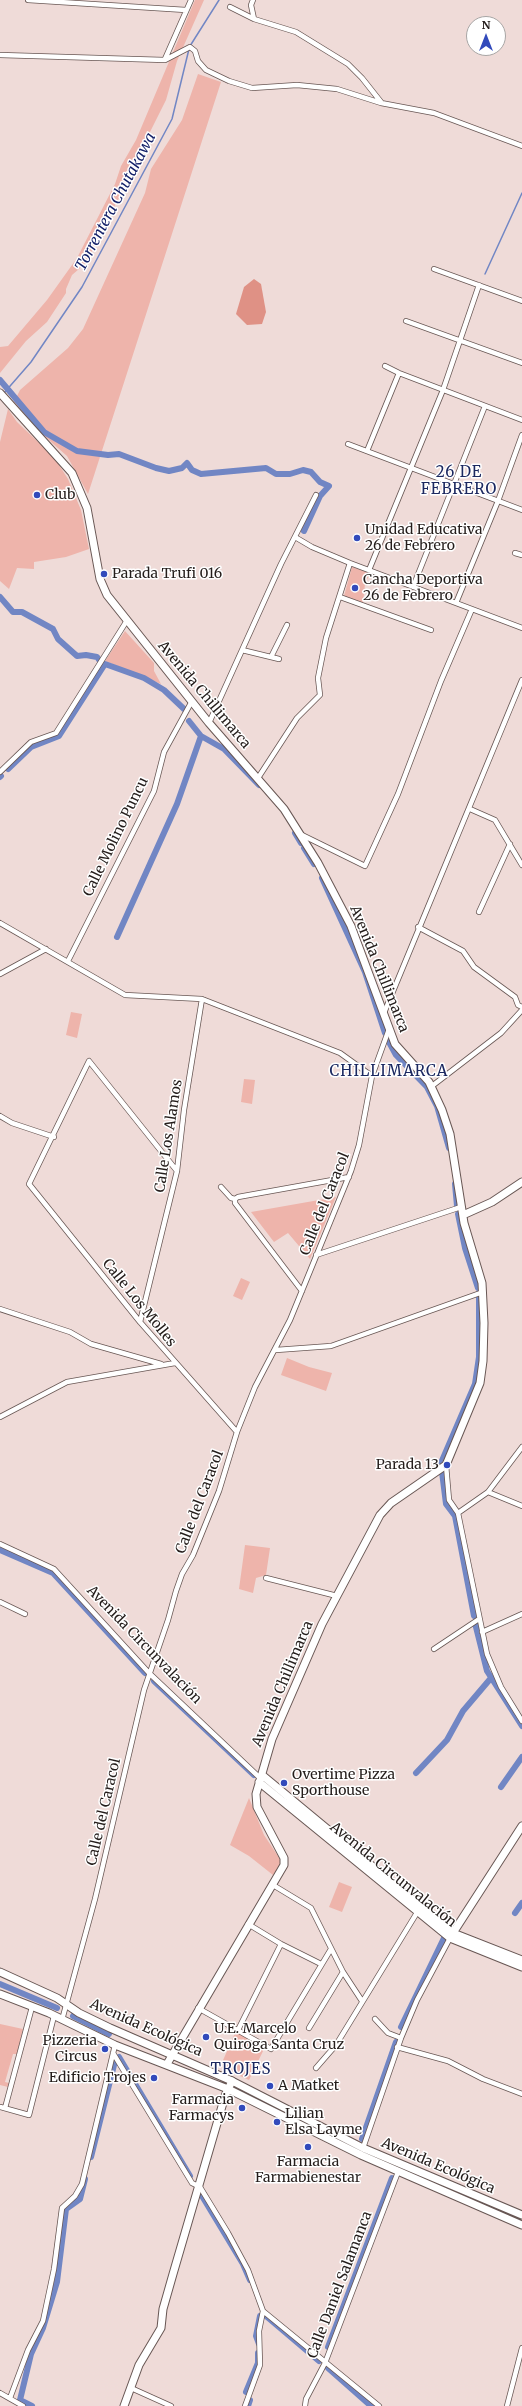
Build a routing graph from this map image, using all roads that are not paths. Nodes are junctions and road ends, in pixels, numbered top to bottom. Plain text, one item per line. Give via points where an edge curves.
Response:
1 (28, 0) edge
2 (190, 0) edge
3 (253, 0) edge
4 (230, 7) dead end
5 (186, 10) junction
6 (254, 19) junction
7 (0, 55) edge
8 (165, 60) junction
9 (381, 103) junction
10 (522, 146) edge
11 (434, 269) dead end
12 (479, 285) junction
13 (522, 302) edge
14 (406, 321) dead end
15 (461, 340) junction
16 (522, 363) edge
17 (385, 366) dead end
18 (399, 374) junction
19 (443, 390) junction
20 (2, 396) edge
21 (485, 406) junction
22 (522, 420) edge
23 (522, 435) edge
24 (348, 444) dead end
25 (367, 451) junction
26 (411, 468) junction
27 (454, 484) junction
28 (316, 495) dead end
29 (498, 501) junction
30 (522, 510) edge
31 (295, 537) junction
32 (515, 553) dead end
33 (522, 555) edge
34 (350, 563) junction
35 (369, 570) junction
36 (414, 587) junction
37 (340, 597) junction
38 (456, 603) junction
39 (472, 609) junction
40 (126, 622) junction
41 (287, 625) dead end
42 (522, 628) edge
43 (431, 630) dead end
44 (242, 650) junction
45 (271, 657) junction
46 (279, 659) dead end
47 (522, 680) edge
48 (192, 701) junction
49 (209, 723) junction
50 (0, 772) edge
51 (258, 778) junction
52 (470, 809) junction
53 (302, 835) junction
54 (510, 844) junction
55 (522, 865) edge
56 (479, 912) dead end
57 (0, 923) edge
58 (418, 927) junction
59 (46, 949) junction
60 (68, 961) junction
61 (0, 974) edge
62 (202, 999) junction
63 (522, 1007) edge
64 (522, 1010) edge
65 (383, 1015) junction
66 (389, 1029) junction
67 (372, 1076) junction
68 (432, 1086) junction
69 (0, 1116) edge
70 (54, 1137) junction
71 (177, 1172) junction
72 (348, 1177) junction
73 (522, 1182) edge
74 (221, 1187) dead end
75 (234, 1199) junction
76 (462, 1211) junction
77 (316, 1255) junction
78 (302, 1291) junction
79 (483, 1292) junction
80 (0, 1309) edge
81 (140, 1322) junction
82 (276, 1350) junction
83 (175, 1363) junction
84 (163, 1365) junction
85 (0, 1417) edge
86 (238, 1432) junction
87 (522, 1447) edge
88 (446, 1465) junction
89 (488, 1492) junction
90 (522, 1506) edge
91 (458, 1513) junction
92 (0, 1544) edge
93 (266, 1578) dead end
94 (337, 1596) junction
95 (0, 1602) edge
96 (25, 1614) dead end
97 (522, 1614) edge
98 (479, 1619) junction
99 (482, 1632) junction
100 (434, 1649) dead end
101 (149, 1673) junction
102 (522, 1721) edge
103 (260, 1778) junction
104 (522, 1826) edge
105 (273, 1885) junction
106 (418, 1911) junction
107 (248, 1924) junction
108 (452, 1936) junction
109 (281, 1944) junction
110 (331, 1949) junction
111 (522, 1960) edge
112 (321, 1964) junction
113 (522, 1967) edge
114 (0, 1972) edge
115 (343, 1972) junction
116 (0, 1994) edge
117 (362, 2001) junction
118 (66, 2004) junction
119 (32, 2007) junction
120 (198, 2008) junction
121 (54, 2016) junction
122 (375, 2019) dead end
123 (62, 2020) junction
124 (309, 2028) dead end
125 (238, 2030) junction
126 (401, 2038) junction
127 (115, 2045) junction
128 (398, 2047) junction
129 (113, 2052) junction
130 (171, 2054) junction
131 (167, 2064) junction
132 (316, 2068) dead end
133 (232, 2081) junction
134 (228, 2089) junction
135 (522, 2094) edge
136 (3, 2108) edge
137 (363, 2148) junction
138 (392, 2165) junction
139 (398, 2172) junction
140 (200, 2187) junction
141 (522, 2215) edge
142 (522, 2225) edge
143 (263, 2311) junction
144 (522, 2348) edge
145 (325, 2363) junction
146 (131, 2388) junction
147 (0, 2393) edge
148 (10, 2398) junction
149 (23, 2406) edge
150 (124, 2406) edge
151 (172, 2406) edge
152 (245, 2406) edge
153 (305, 2406) edge
154 (379, 2406) edge
155 (507, 2406) edge

1 - 5 street
2 - 5 street
3 - 6 street via 251,5
4 - 6 street
5 - 8 street
6 - 9 street via 296,32 348,64
7 - 8 street
8 - 9 street via 190,47 206,70 252,88 297,85 337,89
9 - 10 street via 434,113
11 - 12 street
12 - 13 street
12 - 15 street
14 - 15 street
15 - 16 street
15 - 19 street
17 - 18 street
18 - 19 street
18 - 25 street
19 - 21 street
19 - 26 street
20 - 40 main road, Avenida Chillimarca via 72,472 87,508 100,579 107,595
21 - 22 street
21 - 27 street
23 - 29 street
24 - 25 street
25 - 26 street
26 - 27 street
26 - 35 street
27 - 29 street
27 - 36 street
28 - 31 street
29 - 30 street
29 - 38 street
31 - 34 street
31 - 44 street
32 - 33 street
34 - 35 street
34 - 37 street
35 - 36 street
36 - 38 street
37 - 43 street
37 - 51 street via 326,638 318,678 320,695 297,718
38 - 39 street
39 - 42 street
39 - 53 street via 441,681 398,794 365,866
40 - 48 main road, Avenida Chillimarca
40 - 50 street via 56,733 31,742
41 - 45 street
44 - 45 street
44 - 49 street
45 - 46 street
47 - 52 street
48 - 49 main road, Avenida Chillimarca
48 - 60 street, Calle Molino Puncu via 164,752 154,791
49 - 51 main road, Avenida Chillimarca
51 - 53 main road, Avenida Chillimarca
52 - 54 street via 495,820
52 - 58 street
53 - 65 main road, Avenida Chillimarca via 351,926
54 - 55 street
54 - 56 street
57 - 59 street
58 - 63 street via 464,951 474,967 515,997 518,1005
58 - 65 street
59 - 60 street
59 - 61 street
60 - 62 street via 125,995
62 - 67 street via 340,1053
62 - 71 street, Calle Los Alamos
64 - 68 street via 501,1034
65 - 66 main road, Avenida Chillimarca
66 - 67 street, Calle del Caracol
66 - 68 main road, Avenida Chillimarca via 401,1052
67 - 72 street, Calle del Caracol via 359,1145
68 - 76 main road, Avenida Chillimarca via 450,1134
69 - 70 street via 12,1123
70 - 71 street via 89,1061
70 - 81 street, Calle Los Molles via 29,1184
71 - 81 street, Calle Los Alamos
72 - 75 street
72 - 77 street, Calle del Caracol
73 - 76 main road via 492,1202
74 - 75 street
75 - 78 street via 234,1203
76 - 77 street
76 - 79 main road, Avenida Chillimarca
77 - 78 street, Calle del Caracol
78 - 82 street, Calle del Caracol
79 - 82 street via 331,1346
79 - 88 main road, Avenida Chillimarca via 483,1361 480,1383
80 - 84 street via 70,1332 91,1344
81 - 83 street, Calle Los Molles
82 - 86 street, Calle del Caracol via 255,1387
83 - 84 street
83 - 86 street, Calle Los Molles
84 - 85 street via 68,1382
86 - 101 street, Calle del Caracol via 219,1491 178,1585
87 - 89 street
88 - 91 street, Avenida Chillimarca via 449,1500
88 - 94 main road, Avenida Chillimarca via 391,1503 380,1515
89 - 90 street
89 - 91 street
91 - 98 street, Avenida Chillimarca
92 - 101 street, Avenida Circunvalación via 54,1569
93 - 94 street
94 - 103 main road, Avenida Chillimarca via 276,1729
95 - 96 street
97 - 99 street
98 - 99 street, Avenida Chillimarca
98 - 100 street
99 - 102 street, Avenida Chillimarca via 493,1671
101 - 103 street, Avenida Circunvalación
101 - 118 street, Calle del Caracol via 95,1899
103 - 105 main road, Avenida Chillimarca via 256,1794 257,1807 284,1858 284,1865
103 - 106 main road, Avenida Circunvalación
103 - 108 main road, Avenida Circunvalación via 344,1838
104 - 108 main road
105 - 107 main road, Avenida Chillimarca
105 - 110 street via 310,1905
106 - 108 main road, Avenida Circunvalación
106 - 117 street
107 - 109 street
107 - 120 main road, Avenida Chillimarca
108 - 111 main road, Avenida Circunvalación
108 - 113 main road, Avenida Circunvalación
108 - 126 street via 417,2000
109 - 112 street
109 - 125 street
110 - 112 street
110 - 115 street
112 - 125 street via 271,2049
114 - 118 main road, Avenida Ecológica
115 - 117 street
115 - 124 street
116 - 119 main road, Avenida Ecológica
117 - 132 street via 336,2045
118 - 123 street, Calle del Caracol
118 - 130 main road, Avenida Ecológica via 110,2028
119 - 121 main road, Avenida Ecológica
119 - 136 street
120 - 125 street
120 - 130 main road, Avenida Chillimarca
121 - 123 main road, Avenida Ecológica
121 - 136 street via 29,2115
122 - 126 street via 388,2033
123 - 127 main road, Avenida Ecológica
126 - 128 street
127 - 129 street
127 - 131 main road, Avenida Ecológica
128 - 135 street via 448,2061 483,2079
128 - 137 street
129 - 140 street via 192,2183
129 - 148 street via 82,2184 75,2196 62,2208 54,2269 43,2321 28,2350
130 - 131 main road, Avenida Chillimarca
130 - 133 main road, Avenida Ecológica
131 - 134 main road, Avenida Ecológica
133 - 134 main road
133 - 137 main road, Avenida Ecológica
134 - 138 main road, Avenida Ecológica
134 - 140 main road
137 - 138 main road, Avenida Ecológica
138 - 139 main road, Avenida Ecológica
138 - 141 main road, Avenida Ecológica
139 - 142 main road, Avenida Ecológica
139 - 145 street, Calle Daniel Salamanca
140 - 143 street via 248,2270
140 - 146 main road via 163,2308 161,2328 139,2365
143 - 145 street
143 - 152 street via 259,2331 260,2365
144 - 155 street
145 - 153 street, Calle Daniel Salamanca via 306,2399
145 - 154 street
146 - 150 main road
146 - 151 street
147 - 148 street
148 - 149 street

